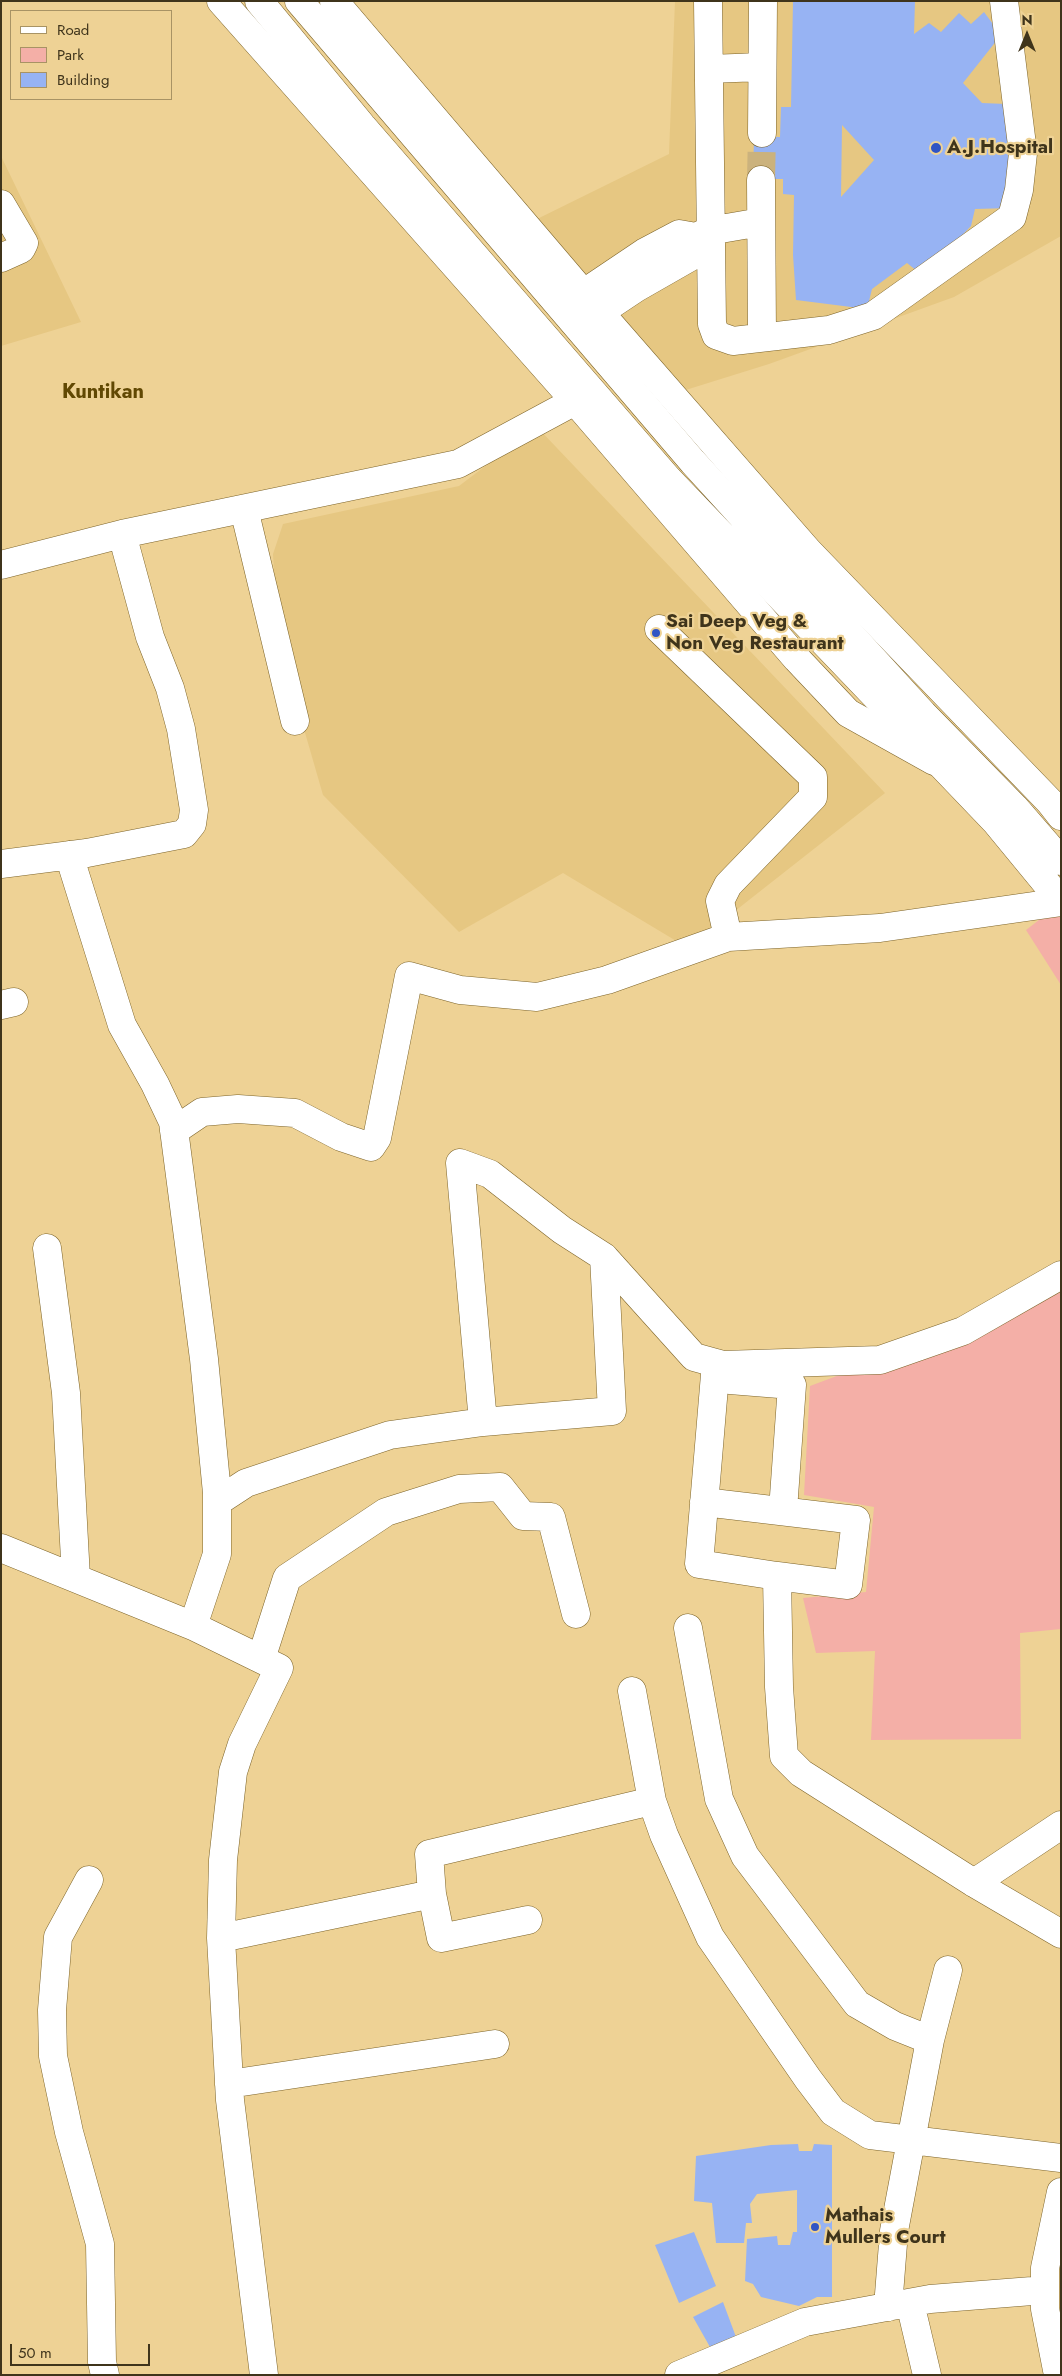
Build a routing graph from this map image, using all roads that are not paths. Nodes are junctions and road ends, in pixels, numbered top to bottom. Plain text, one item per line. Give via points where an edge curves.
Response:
1 (221, 1) edge
2 (260, 1) edge
3 (299, 1) edge
4 (334, 1) edge
5 (708, 1) edge
6 (763, 1) edge
7 (1004, 1) edge
8 (762, 67) junction
9 (709, 69) junction
10 (762, 133) tunnel mouth
11 (761, 180) tunnel mouth
12 (1, 204) edge
13 (761, 222) junction
14 (703, 234) junction
15 (1, 258) edge
16 (592, 303) junction
17 (762, 337) junction
18 (575, 401) junction
19 (244, 508) junction
20 (122, 534) junction
21 (1, 565) edge
22 (659, 629) dead end
23 (295, 721) dead end
24 (940, 764) junction
25 (1061, 816) edge
26 (69, 855) junction
27 (1061, 861) edge
28 (1, 864) edge
29 (1061, 902) edge
30 (728, 937) junction
31 (174, 1130) junction
32 (47, 1248) dead end
33 (604, 1257) junction
34 (1061, 1274) edge
35 (715, 1371) junction
36 (483, 1422) junction
37 (217, 1502) junction
38 (704, 1502) junction
39 (783, 1510) junction
40 (1, 1548) edge
41 (777, 1576) junction
42 (76, 1578) junction
43 (576, 1614) dead end
44 (193, 1626) junction
45 (688, 1628) dead end
46 (261, 1659) junction
47 (632, 1691) dead end
48 (652, 1801) junction
49 (1061, 1825) edge
50 (89, 1880) dead end
51 (974, 1883) junction
52 (432, 1894) junction
53 (528, 1920) dead end
54 (1061, 1934) edge
55 (221, 1938) junction
56 (948, 1970) dead end
57 (930, 2040) junction
58 (495, 2044) dead end
59 (229, 2084) junction
60 (912, 2140) junction
61 (1061, 2158) edge
62 (1061, 2192) edge
63 (1045, 2290) junction
64 (899, 2305) junction
65 (105, 2375) edge
66 (264, 2375) edge
67 (680, 2375) edge
68 (927, 2375) edge
69 (1058, 2375) edge

1 - 18 main road
2 - 24 main road via 362,126 667,478
3 - 27 main road via 694,462
4 - 16 main road
5 - 9 main road
6 - 8 main road
7 - 17 main road via 1023,153 1012,218 873,316 829,330
8 - 9 main road
8 - 10 main road
9 - 14 main road
11 - 13 main road
12 - 15 main road via 24,243 21,249
13 - 14 main road
13 - 17 main road
14 - 16 main road via 679,234 645,252
14 - 17 main road via 712,324 716,335 733,341
16 - 25 main road via 808,550
18 - 19 main road via 458,464
18 - 24 main road via 797,660 848,713
19 - 20 main road
19 - 23 main road
20 - 21 main road
20 - 26 main road via 150,637 170,688 181,729 194,810 192,824 184,834
22 - 30 main road via 813,777 813,797 728,885 720,901
24 - 29 main road via 996,822
26 - 28 main road
26 - 31 main road via 122,1025 155,1084
29 - 30 main road via 880,928
30 - 31 main road via 607,980 537,997 460,990 409,976 377,1138 371,1147 341,1137 295,1113 238,1109 202,1112
31 - 37 main road via 202,1349
32 - 42 main road via 66,1393
33 - 35 main road via 694,1357
33 - 36 main road via 612,1411
33 - 36 main road via 562,1230 490,1174 460,1163
34 - 35 main road via 963,1331 880,1360 723,1365
35 - 38 main road
35 - 39 main road via 792,1384
36 - 37 main road via 390,1434 246,1483
37 - 44 main road via 216,1554
38 - 39 main road
38 - 41 main road via 699,1564
39 - 41 main road via 856,1520 848,1585
40 - 42 main road
41 - 51 main road via 778,1687 784,1756 801,1774
42 - 44 main road
43 - 46 main road via 551,1517 523,1516 500,1487 459,1488 386,1512 287,1578
44 - 46 main road
45 - 57 main road via 719,1799 745,1856 857,2004 894,2026
46 - 55 main road via 279,1668 242,1744 233,1772 223,1860
47 - 48 main road
48 - 52 main road via 429,1854
48 - 60 main road via 710,1937 833,2112 870,2135
49 - 51 main road
50 - 65 main road via 58,1937 52,2010 53,2056 69,2132 100,2244 102,2362
51 - 54 main road
52 - 53 main road via 441,1938
52 - 55 main road
55 - 59 main road
56 - 57 main road
57 - 60 main road
58 - 59 main road
59 - 66 main road
60 - 61 main road
60 - 64 main road via 894,2231
62 - 63 main road via 1045,2268
63 - 64 main road via 930,2299
63 - 69 main road via 1045,2309
64 - 67 main road via 805,2322
64 - 68 main road

